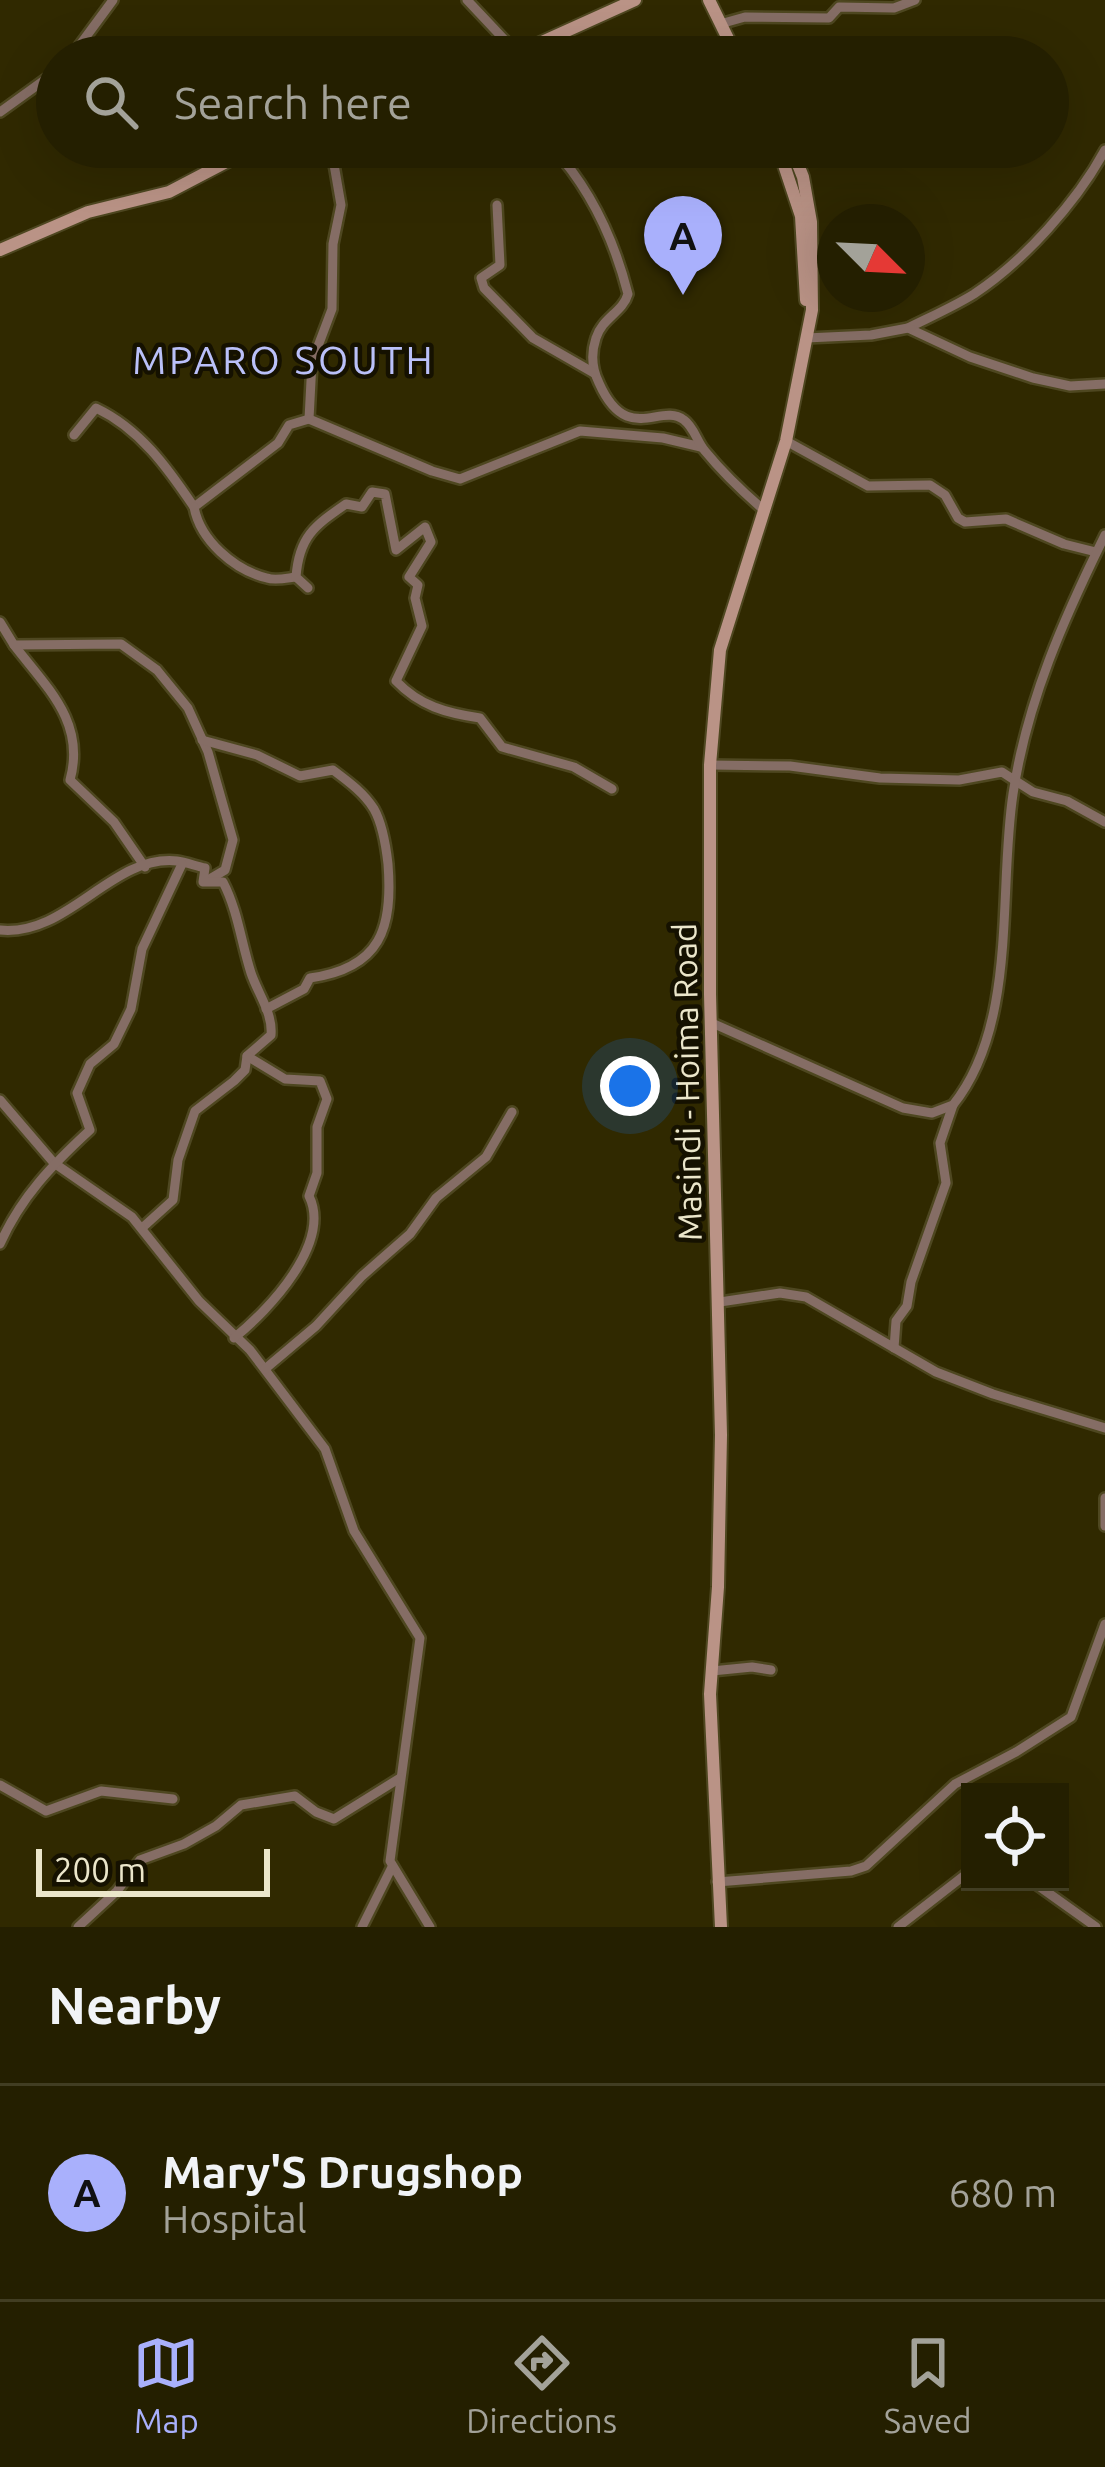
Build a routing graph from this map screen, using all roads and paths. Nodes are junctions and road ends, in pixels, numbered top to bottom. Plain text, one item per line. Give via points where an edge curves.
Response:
1 (113, 0) edge
2 (467, 0) edge
3 (634, 0) edge
4 (709, 0) edge
5 (915, 0) edge
6 (720, 24) junction
7 (86, 36) edge
8 (497, 36) edge
9 (557, 36) edge
10 (726, 36) edge
11 (36, 86) edge
12 (0, 112) edge
13 (1105, 150) edge
14 (215, 168) edge
15 (334, 168) edge
16 (570, 168) edge
17 (785, 168) edge
18 (799, 168) edge
19 (497, 205) dead end
20 (0, 250) edge
21 (808, 319) junction
22 (908, 328) junction
23 (806, 338) junction
24 (595, 374) junction
25 (1105, 383) edge
26 (309, 419) junction
27 (74, 435) dead end
28 (786, 441) junction
29 (701, 447) junction
30 (194, 507) junction
31 (765, 511) junction
32 (1105, 535) edge
33 (1096, 552) junction
34 (296, 577) junction
35 (308, 588) dead end
36 (0, 622) edge
37 (14, 645) junction
38 (202, 740) junction
39 (710, 765) junction
40 (1016, 782) junction
41 (612, 789) dead end
42 (1105, 822) edge
43 (182, 864) junction
44 (145, 867) junction
45 (203, 882) junction
46 (0, 930) edge
47 (266, 1009) junction
48 (712, 1023) junction
49 (247, 1056) junction
50 (0, 1100) edge
51 (953, 1106) junction
52 (512, 1112) dead end
53 (55, 1163) junction
54 (142, 1228) junction
55 (0, 1244) edge
56 (720, 1302) junction
57 (234, 1338) junction
58 (894, 1348) junction
59 (265, 1369) junction
60 (1105, 1428) edge
61 (1105, 1498) edge
62 (1105, 1526) edge
63 (1105, 1624) edge
64 (771, 1670) dead end
65 (712, 1671) junction
66 (400, 1778) junction
67 (0, 1785) edge
68 (173, 1799) dead end
69 (392, 1867) junction
70 (961, 1878) edge
71 (717, 1882) junction
72 (1046, 1891) edge
73 (78, 1927) edge
74 (362, 1927) edge
75 (430, 1927) edge
76 (721, 1927) edge
77 (898, 1927) edge
78 (1096, 1927) edge

1 - 7 street
2 - 8 street
3 - 9 main road
4 - 6 main road
5 - 6 street via 894,8 839,7 829,17
6 - 10 main road
11 - 12 street
13 - 22 street via 1057,215 992,280
14 - 20 main road via 169,192 88,212
15 - 26 street via 340,205 332,309 312,362
16 - 24 street via 603,221 628,294 598,332
17 - 21 main road, Masindi - Hoima Road via 801,216
18 - 21 main road, Masindi - Hoima Road via 813,240
19 - 24 street via 500,265 481,278 484,288 532,338
21 - 23 main road, Masindi - Hoima Road
22 - 23 street
22 - 25 street via 1033,378
23 - 28 main road, Masindi - Hoima Road
24 - 29 street via 617,411 678,416
26 - 29 street via 460,478 580,431
26 - 30 street via 289,425 278,443
27 - 30 street via 96,408 123,421
28 - 31 main road, Masindi - Hoima Road
28 - 33 street via 868,486 930,485 965,523 1006,519
29 - 31 street
30 - 34 street via 220,554 268,579
31 - 39 main road, Masindi - Hoima Road via 720,650
32 - 33 street
33 - 40 street via 1053,645
34 - 35 street
34 - 41 street via 298,548 321,522 346,504 362,507 372,492 386,494 396,550 425,527 431,542 409,577 418,585 422,626 396,681 440,712 480,718 502,747 574,767
36 - 37 street
37 - 38 street via 121,644 157,670
37 - 44 street via 66,713 77,755 70,780
38 - 45 street via 233,840 225,870
38 - 47 street via 300,776 333,770 375,811 386,845 387,924 375,949
39 - 40 street via 959,780 1002,772
39 - 48 main road, Masindi - Hoima Road
40 - 42 street
40 - 51 street via 995,1002 978,1064
43 - 44 street
43 - 45 street via 205,868
43 - 53 street via 142,949 131,1009 77,1093 90,1130
44 - 46 street via 47,924
45 - 47 street via 223,882 232,899
47 - 49 street via 271,1035
48 - 51 street via 903,1108 932,1113
48 - 56 main road, Masindi - Hoima Road
49 - 54 street via 245,1070 195,1111 173,1200
49 - 57 street via 285,1079 320,1081 327,1099 316,1127 311,1246 273,1303
50 - 53 street
51 - 58 street via 940,1143 946,1184 896,1321
52 - 59 street via 486,1157
53 - 54 street
53 - 55 street
54 - 57 street
56 - 58 street via 793,1293
56 - 65 main road, Masindi - Hoima Road
57 - 59 street
58 - 60 street via 968,1385
59 - 66 street via 326,1449 354,1531 420,1638
61 - 62 street
63 - 71 street via 1071,1717 956,1784 866,1866
64 - 65 street
65 - 71 main road, Masindi - Hoima Road
66 - 69 street
66 - 73 street via 334,1819 295,1796 241,1805 184,1844 140,1860
67 - 68 street via 46,1811 100,1791
69 - 74 street
69 - 75 street
70 - 77 street
71 - 76 main road, Masindi - Hoima Road
72 - 78 street

